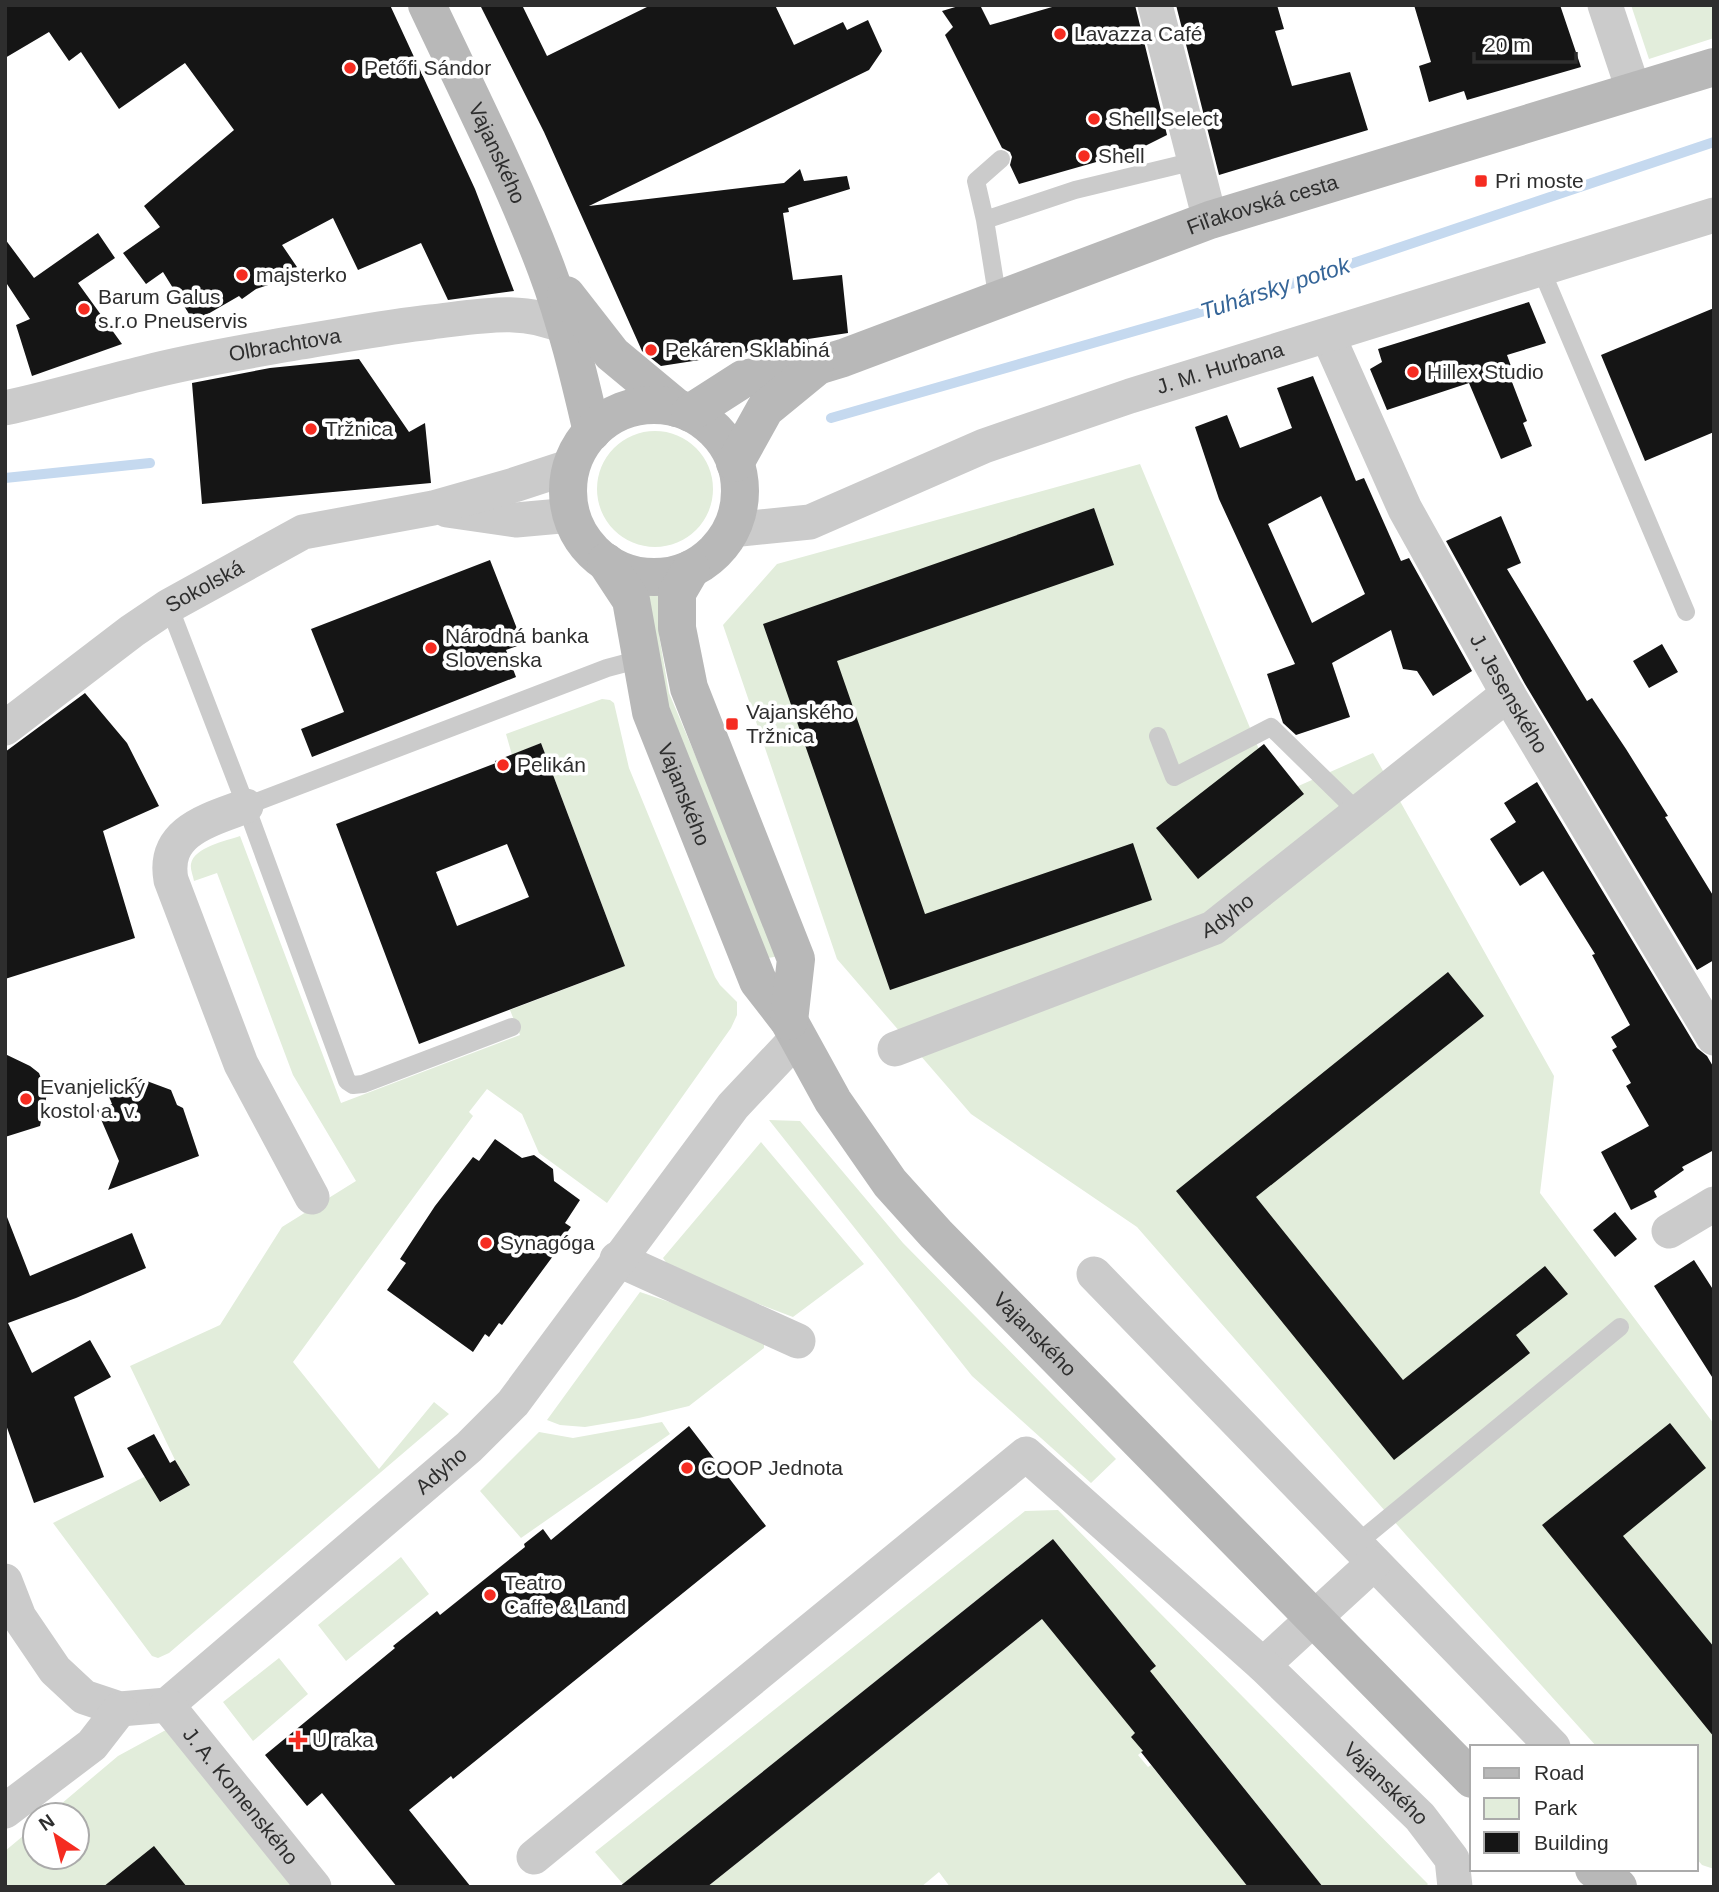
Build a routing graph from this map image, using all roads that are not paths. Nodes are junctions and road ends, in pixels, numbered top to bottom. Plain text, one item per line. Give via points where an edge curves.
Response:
1 (427, 5) edge
2 (1155, 5) edge
3 (1605, 5) edge
4 (1714, 67) edge
5 (1634, 92) junction
6 (1002, 159) dead end
7 (1195, 161) junction
8 (1714, 215) edge
9 (985, 220) junction
10 (1210, 220) junction
11 (546, 268) junction
12 (1541, 269) junction
13 (998, 301) junction
14 (566, 328) junction
15 (1328, 336) junction
16 (820, 365) junction
17 (5, 408) edge
18 (684, 410) junction
19 (592, 432) junction
20 (736, 463) junction
21 (572, 466) junction
22 (433, 508) junction
23 (572, 515) junction
24 (731, 530) junction
25 (606, 562) junction
26 (691, 569) junction
27 (169, 606) junction
28 (1686, 612) dead end
29 (641, 659) junction
30 (1508, 694) junction
31 (5, 728) edge
32 (1158, 736) dead end
33 (246, 806) junction
34 (1359, 813) junction
35 (512, 1027) dead end
36 (793, 1029) junction
37 (1714, 1038) edge
38 (895, 1049) dead end
39 (312, 1197) dead end
40 (1714, 1204) edge
41 (1669, 1231) dead end
42 (617, 1259) junction
43 (1094, 1274) dead end
44 (1620, 1326) dead end
45 (798, 1341) dead end
46 (1364, 1554) junction
47 (5, 1581) edge
48 (1315, 1617) junction
49 (1263, 1665) junction
50 (167, 1705) junction
51 (120, 1709) junction
52 (1551, 1745) edge
53 (1470, 1777) edge
54 (5, 1811) edge
55 (534, 1857) dead end
56 (1597, 1871) edge
57 (314, 1887) edge
58 (1455, 1887) edge
59 (1618, 1887) edge

1 - 11 main road, Vajanského
2 - 7 street
3 - 5 street
4 - 5 main road, Fiľakovská cesta
5 - 10 main road, Fiľakovská cesta
6 - 9 lane via 976,181
7 - 9 lane via 1075,190
7 - 10 street
8 - 12 street, J. M. Hurbana
9 - 13 lane
10 - 13 main road, Fiľakovská cesta
11 - 14 main road, Vajanského
11 - 18 main road, Vajanského via 612,354
12 - 15 street, J. M. Hurbana
12 - 28 lane
13 - 16 main road, Fiľakovská cesta
14 - 17 street, Olbrachtova via 528,315 392,327 232,354
14 - 19 main road, Vajanského
15 - 24 street, J. M. Hurbana via 984,446 810,522
15 - 30 street, J. Jesenského via 1405,509
16 - 18 main road, Fiľakovská cesta via 743,379
16 - 20 main road, Fiľakovská cesta via 765,409
18 - 19 main road, Vajanského via 646,405 631,408
18 - 20 main road, Vajanského via 715,429
19 - 21 main road, Vajanského
20 - 24 main road, Vajanského via 740,496
21 - 22 street, Sokolská
21 - 23 main road, Vajanského
22 - 23 street, Sokolská via 516,520
22 - 27 street, Sokolská via 303,532
23 - 25 main road, Vajanského via 589,546
24 - 26 main road, Vajanského via 707,559
25 - 26 main road, Vajanského via 648,576
25 - 29 main road, Vajanského via 631,600
26 - 36 main road, Vajanského via 677,593 677,628 689,688 796,959
27 - 31 street, Sokolská
27 - 33 lane
29 - 33 lane
29 - 36 main road, Vajanského via 651,712 758,981
30 - 34 street, Adyho
30 - 37 street, J. Jesenského
32 - 34 lane via 1174,777 1271,727
33 - 35 lane via 347,1081 363,1084
33 - 39 street via 193,827 173,849 169,869 241,1064
34 - 38 street, Adyho via 1213,928
36 - 42 street, Adyho
36 - 48 main road, Vajanského via 834,1101 890,1183
40 - 41 street
42 - 45 street
42 - 50 street, Adyho via 513,1403 469,1447
43 - 46 street
44 - 46 lane
46 - 48 street
46 - 52 street
47 - 51 street via 19,1617 55,1670 84,1697
48 - 49 street
48 - 53 main road, Vajanského
49 - 55 street, Vajanského via 1027,1454
49 - 58 street, Vajanského via 1420,1817 1452,1859
50 - 51 street
50 - 57 street, J. A. Komenského
51 - 54 street via 92,1745
56 - 59 main road

